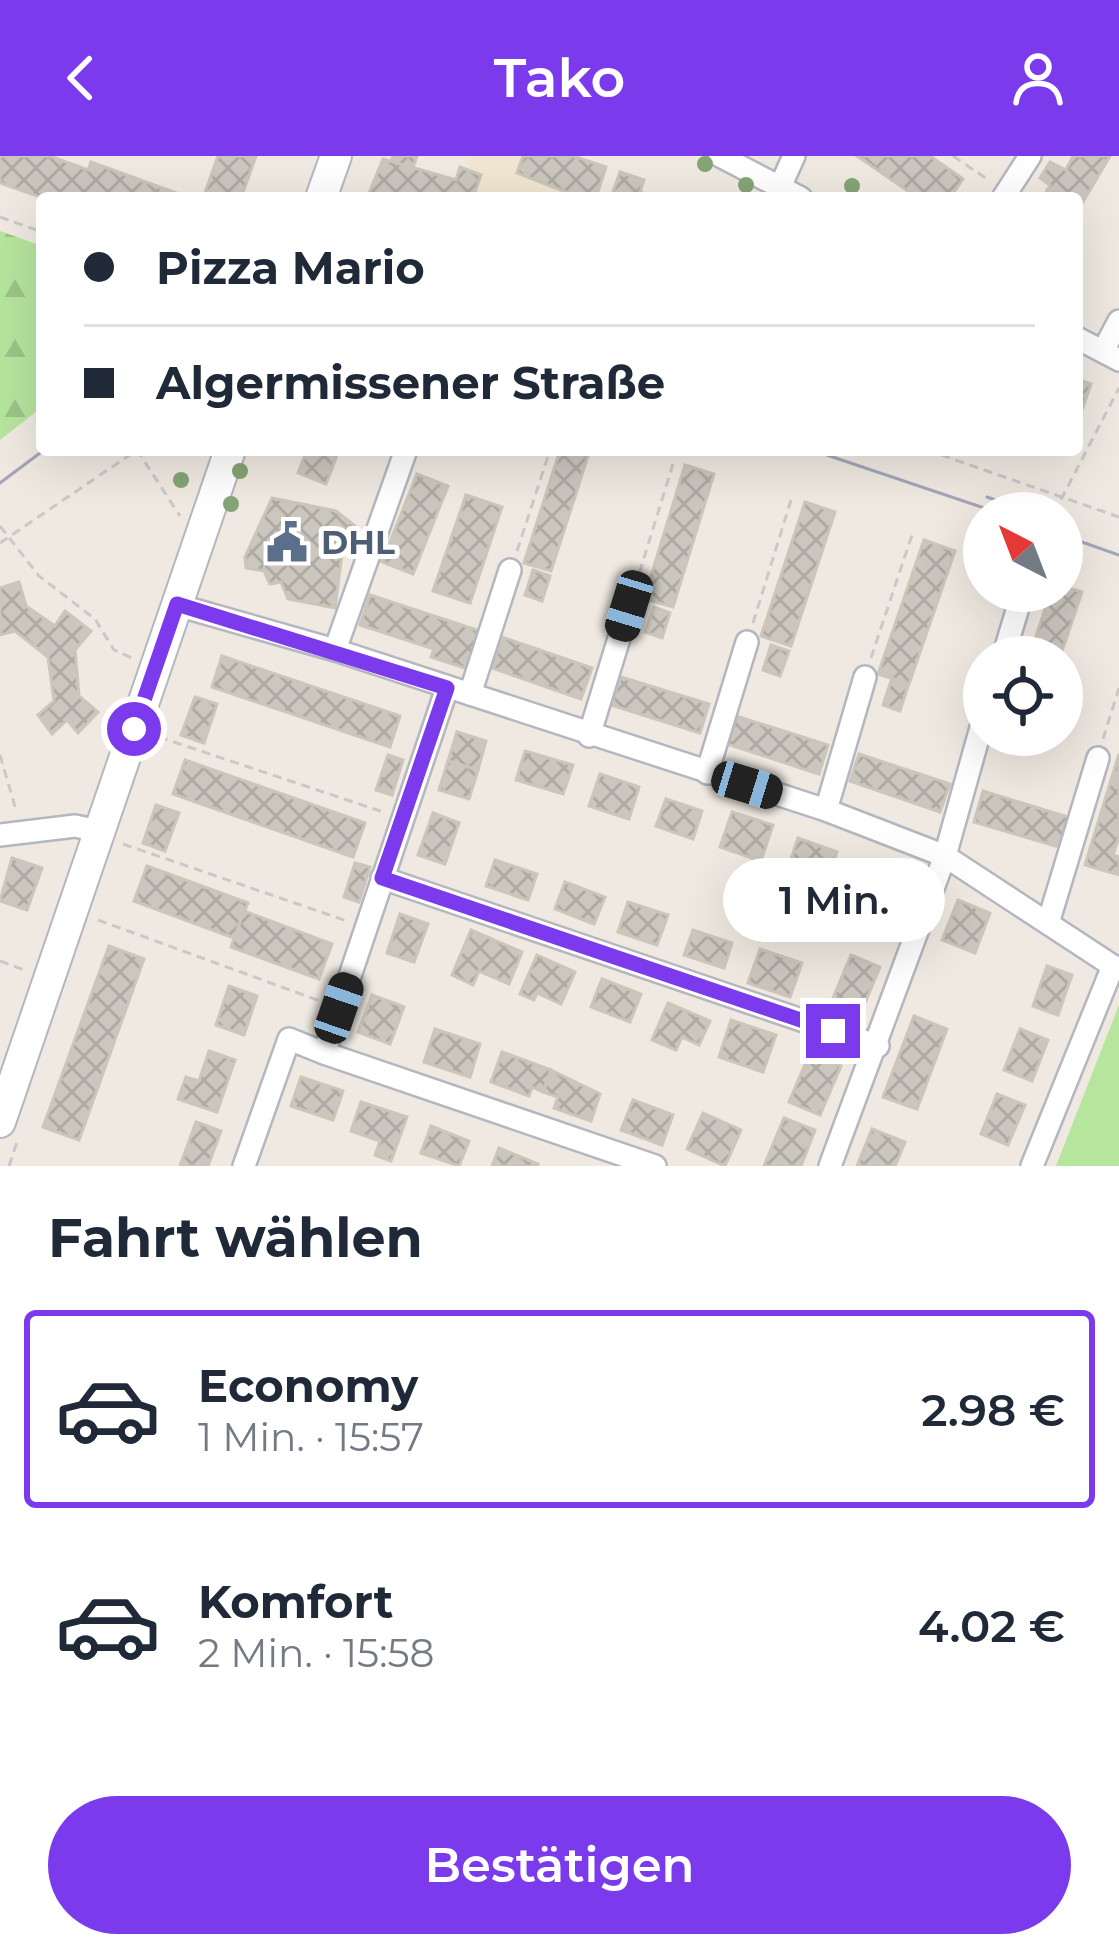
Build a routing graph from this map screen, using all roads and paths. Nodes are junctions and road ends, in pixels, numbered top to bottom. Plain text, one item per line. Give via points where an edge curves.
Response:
1 (336, 156) edge
2 (720, 156) edge
3 (794, 156) edge
4 (953, 156) edge
5 (1030, 156) edge
6 (323, 192) edge
7 (788, 192) edge
8 (790, 192) edge
9 (1000, 192) edge
10 (1006, 192) edge
11 (0, 217) edge
12 (36, 230) edge
13 (1119, 321) edge
14 (1083, 341) edge
15 (1111, 356) edge
16 (1119, 388) edge
17 (127, 456) edge
18 (140, 456) edge
19 (228, 456) edge
20 (404, 456) edge
21 (548, 456) edge
22 (945, 456) edge
23 (673, 464) dead end
24 (1051, 492) edge
25 (1065, 492) edge
26 (791, 500) dead end
27 (1083, 504) edge
28 (1119, 517) edge
29 (183, 520) dead end
30 (0, 526) edge
31 (911, 535) dead end
32 (7, 537) junction
33 (0, 543) edge
34 (510, 570) joint
35 (177, 604) junction
36 (629, 606) joint
37 (747, 642) joint
38 (335, 650) junction
39 (134, 658) dead end
40 (865, 677) joint
41 (447, 688) junction
42 (1119, 688) edge
43 (470, 694) junction
44 (134, 729) junction
45 (589, 736) junction
46 (0, 754) edge
47 (973, 756) edge
48 (1098, 758) joint
49 (707, 773) junction
50 (826, 810) junction
51 (402, 818) junction
52 (99, 833) junction
53 (9, 834) edge
54 (945, 856) junction
55 (382, 878) junction
56 (72, 911) junction
57 (1049, 920) junction
58 (365, 927) junction
59 (0, 961) edge
60 (1116, 968) edge
61 (26, 970) dead end
62 (339, 1008) junction
63 (878, 1046) junction
64 (324, 1053) junction
65 (0, 1122) edge
66 (244, 1166) edge
67 (655, 1166) edge
68 (830, 1166) edge
69 (1032, 1166) edge

1 - 6 street
2 - 7 street
3 - 8 street
4 - 9 path
5 - 10 street
11 - 12 path
13 - 15 street
14 - 15 street
16 - 25 path
17 - 32 path
18 - 29 path
19 - 35 street
20 - 38 street
21 - 34 path
22 - 24 path
23 - 36 path
26 - 37 path
27 - 28 path
30 - 32 path
31 - 40 path
32 - 33 path
32 - 39 path via 39,576 89,612 113,650
34 - 43 street
35 - 38 street
35 - 44 street
36 - 45 street
37 - 49 street
38 - 41 street
40 - 50 street
41 - 43 street
41 - 51 street
42 - 48 path
43 - 45 street
44 - 51 path
44 - 52 street
45 - 49 street
46 - 53 path
47 - 54 street
48 - 57 street
49 - 50 street
50 - 54 street
51 - 55 street
52 - 53 street via 75,826
52 - 56 street
52 - 58 path
54 - 57 street
54 - 63 street
55 - 58 street
55 - 63 street
56 - 62 path
56 - 65 street
57 - 60 street
58 - 62 street
59 - 61 path
60 - 69 street
62 - 64 street
63 - 68 street
64 - 66 street via 290,1039
64 - 67 street

